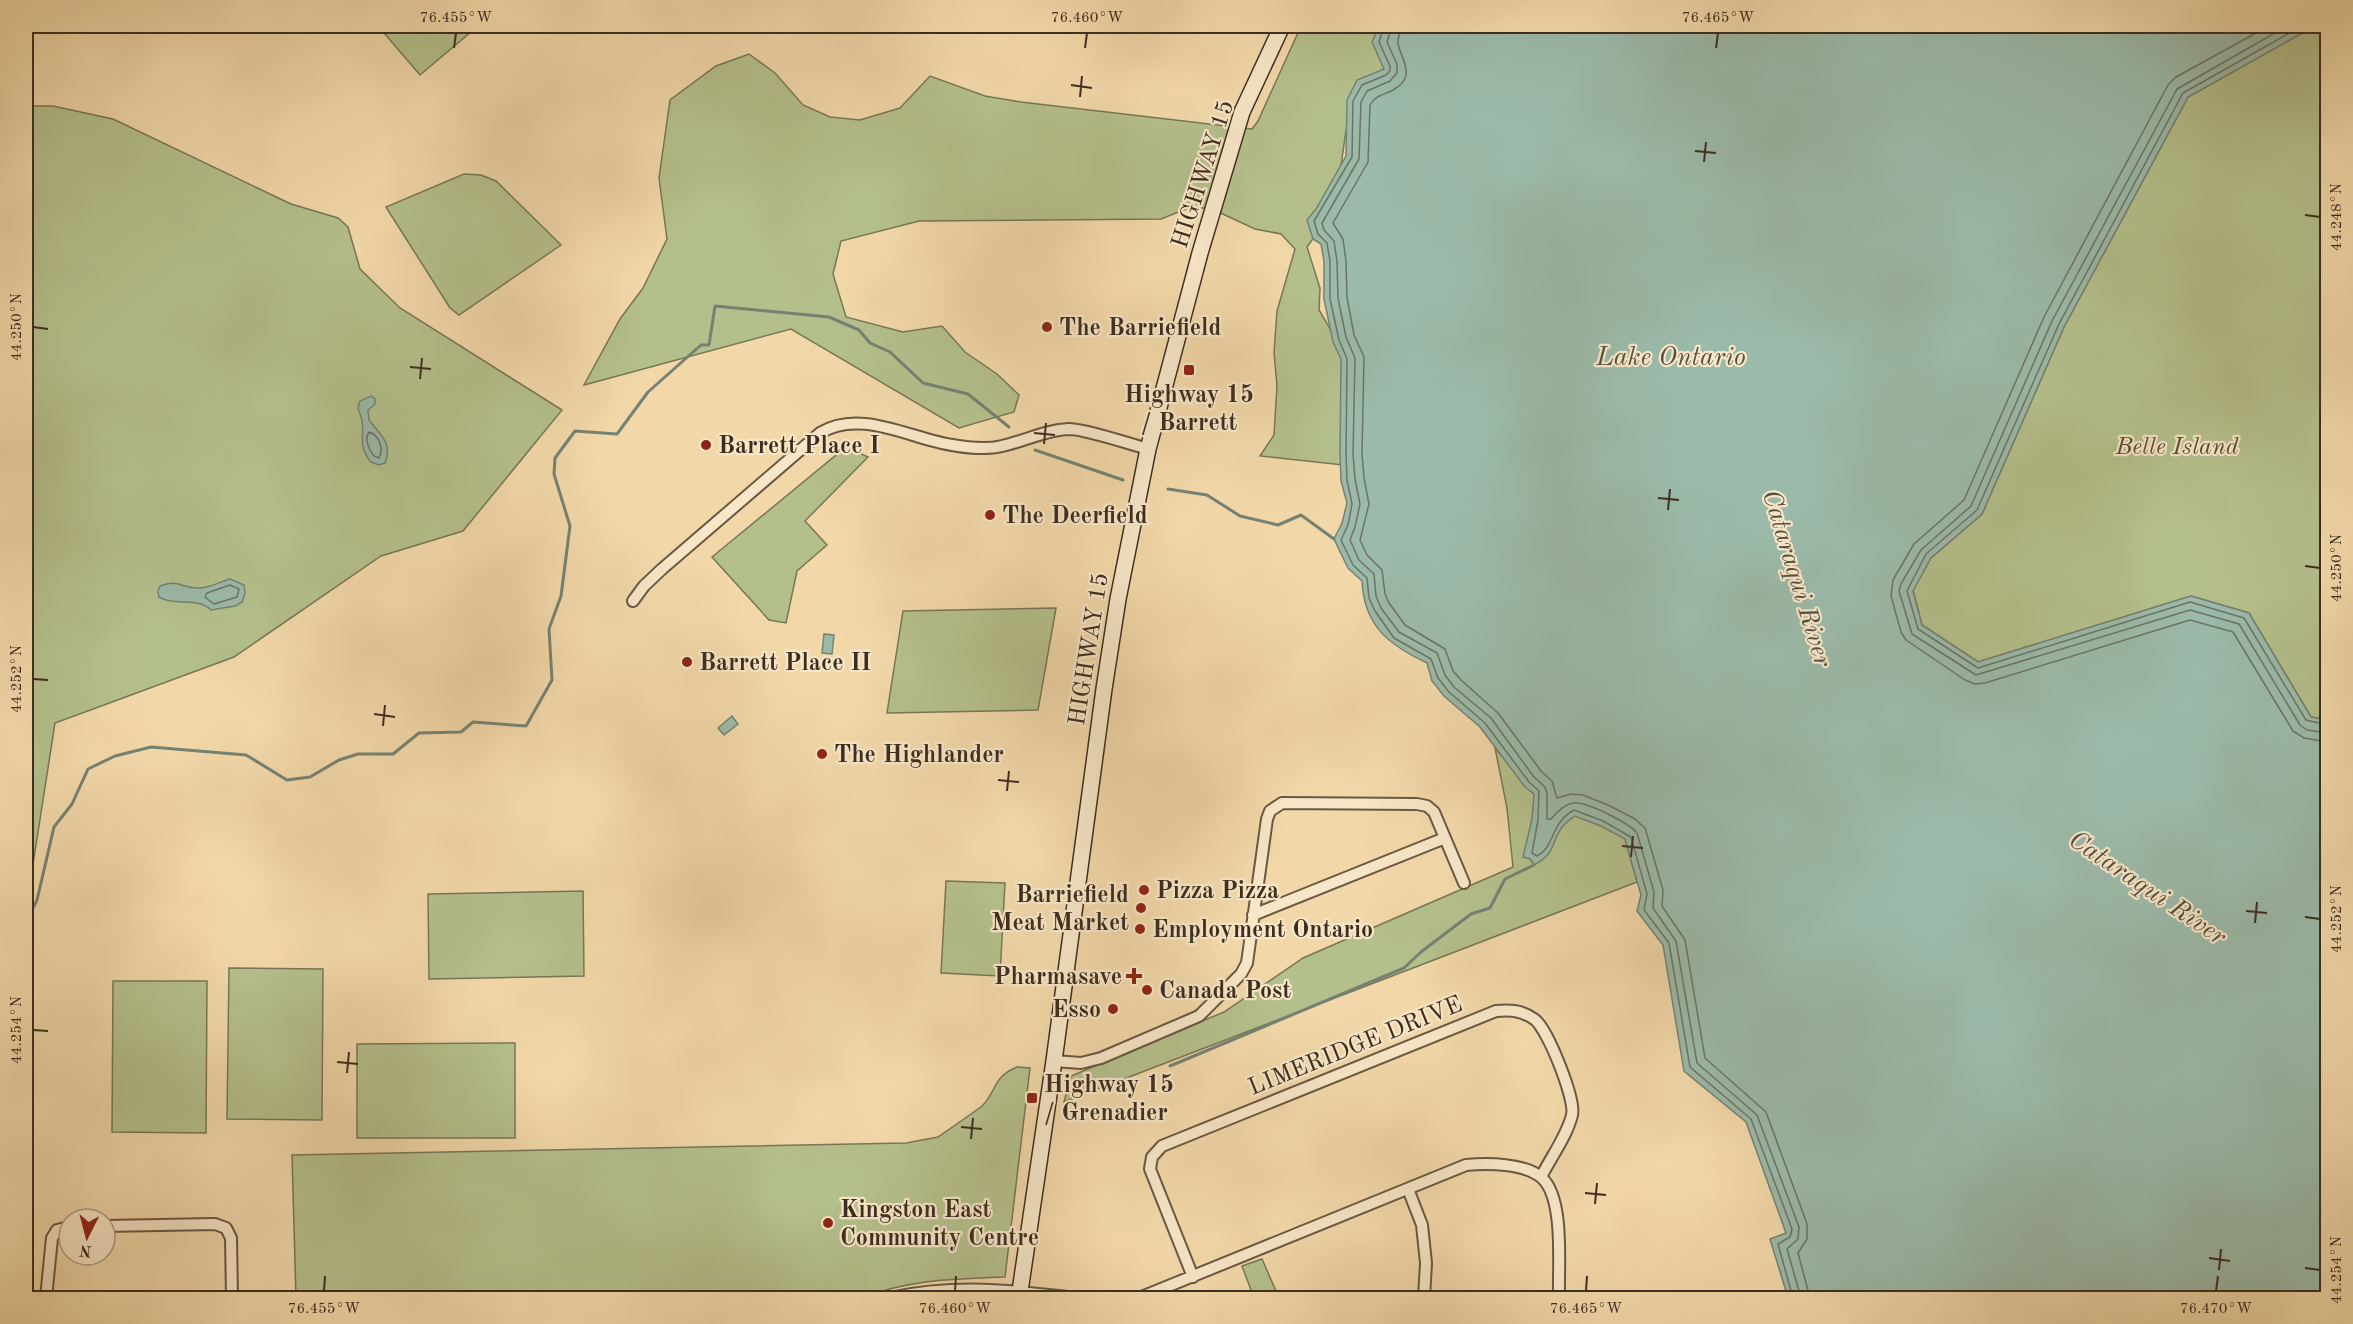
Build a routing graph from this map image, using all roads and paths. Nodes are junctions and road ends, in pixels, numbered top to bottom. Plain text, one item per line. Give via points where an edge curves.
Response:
1 (1282, 26) edge
2 (1148, 449) junction
3 (633, 601) dead end
4 (1445, 838) junction
5 (1464, 883) dead end
6 (1253, 915) junction
7 (1054, 1061) junction
8 (1541, 1177) junction
9 (1408, 1189) junction
10 (117, 1226) edge
11 (57, 1230) edge
12 (1193, 1277) junction
13 (1019, 1295) edge
14 (889, 1298) edge
15 (45, 1299) edge
16 (232, 1299) edge
17 (1076, 1299) edge
18 (1139, 1299) edge
19 (1424, 1299) edge
20 (1559, 1299) edge

1 - 2 main road, HIGHWAY 15 via 1242,112
2 - 3 street via 1072,429 980,448 950,445 871,425 832,425 662,569
2 - 7 main road, HIGHWAY 15 via 1104,688
4 - 5 street
4 - 6 street
4 - 6 street via 1434,812 1426,806 1282,803 1270,811 1267,819
6 - 7 street via 1247,963 1199,1016 1101,1058 1081,1063
7 - 13 main road, HIGHWAY 15
8 - 9 street via 1522,1168 1489,1163 1466,1165
8 - 12 street, LIMERIDGE DRIVE via 1569,1125 1573,1101 1537,1020 1516,1009 1496,1011 1162,1146 1152,1156 1150,1169
8 - 20 street via 1550,1188 1557,1212
9 - 12 street
9 - 19 street via 1422,1226
10 - 16 street via 215,1224 226,1228 231,1238
11 - 15 street via 52,1238
12 - 18 street
13 - 14 street via 954,1289
13 - 17 street

